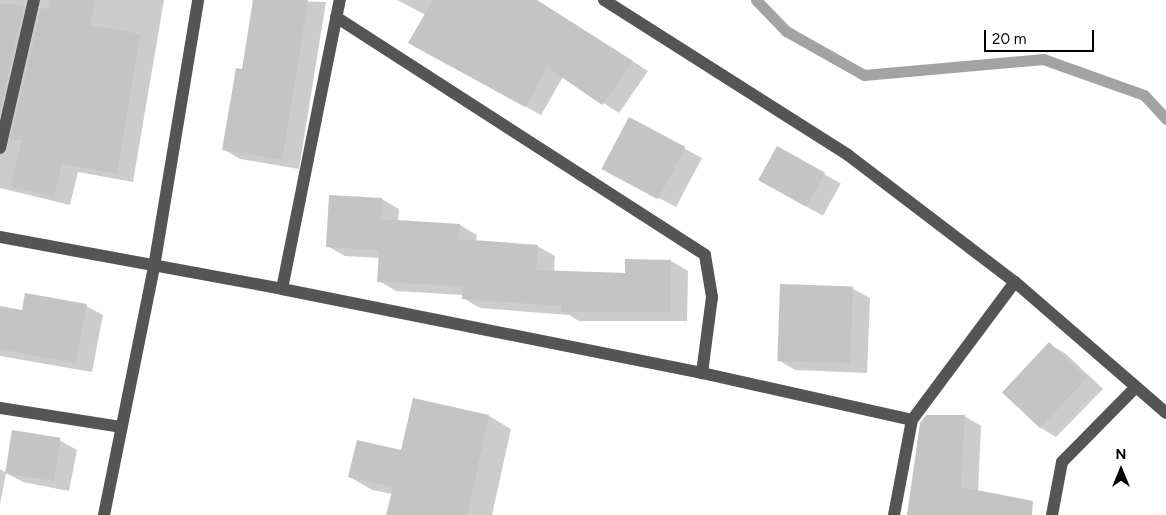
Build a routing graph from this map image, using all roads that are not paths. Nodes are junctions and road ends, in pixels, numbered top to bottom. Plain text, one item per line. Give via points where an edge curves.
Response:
1 (34, 0) edge
2 (198, 0) edge
3 (340, 0) edge
4 (604, 0) edge
5 (336, 17) junction
6 (0, 148) edge
7 (0, 238) edge
8 (154, 267) junction
9 (1015, 282) junction
10 (282, 289) junction
11 (702, 373) junction
12 (1136, 387) junction
13 (0, 408) edge
14 (1166, 413) edge
15 (912, 420) junction
16 (120, 427) junction
17 (104, 515) edge
18 (894, 515) edge
19 (1052, 515) edge

1 - 6 street
2 - 8 street
3 - 5 street
4 - 9 street via 848,155
5 - 10 street
5 - 11 street via 706,255 712,297
7 - 8 street
8 - 10 street
8 - 16 street
9 - 12 street
9 - 15 street
10 - 11 street
11 - 15 street
12 - 14 street
12 - 19 street via 1062,462
13 - 16 street
15 - 18 street
16 - 17 street

